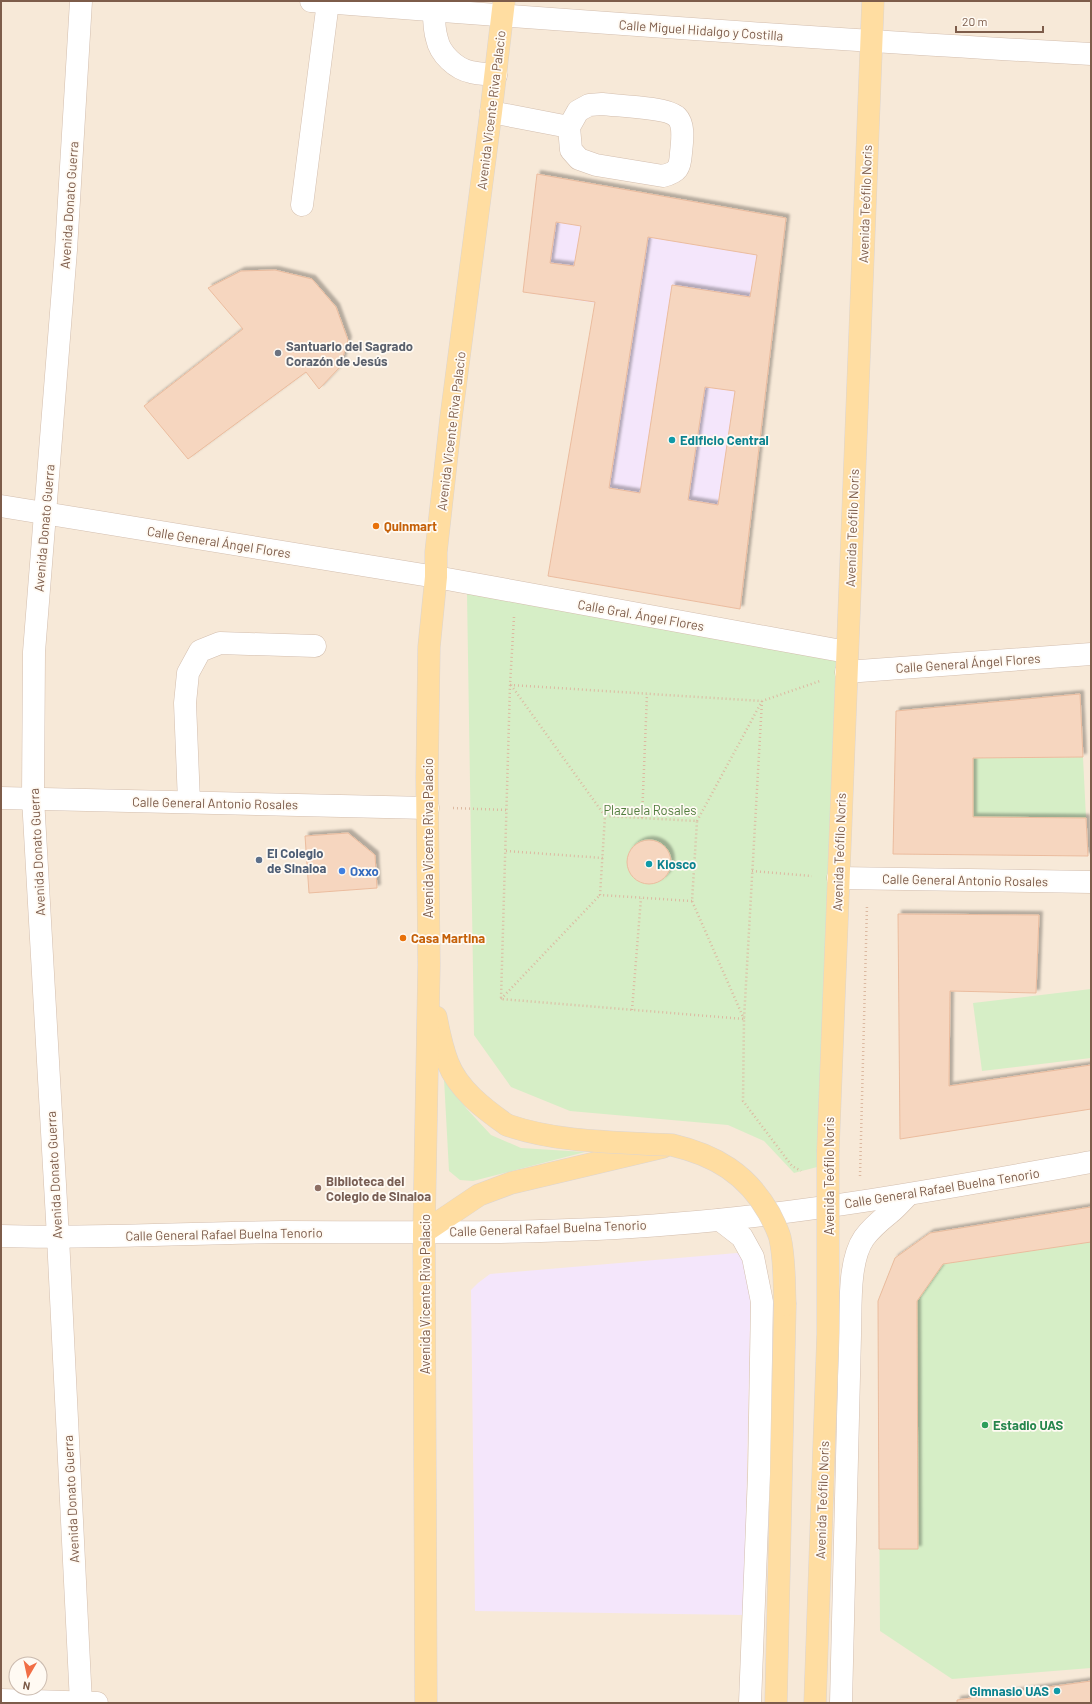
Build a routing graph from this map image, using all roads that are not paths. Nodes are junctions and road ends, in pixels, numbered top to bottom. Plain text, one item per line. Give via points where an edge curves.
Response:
1 (81, 1) edge
2 (873, 1) edge
3 (320, 2) edge
4 (504, 9) edge
5 (434, 11) junction
6 (871, 42) junction
7 (1091, 54) edge
8 (496, 75) junction
9 (491, 112) junction
10 (570, 127) junction
11 (302, 205) dead end
12 (1, 506) edge
13 (45, 514) junction
14 (436, 578) junction
15 (314, 646) dead end
16 (1091, 654) edge
17 (846, 662) junction
18 (1, 798) edge
19 (34, 798) junction
20 (189, 802) junction
21 (428, 808) junction
22 (838, 878) junction
23 (1081, 882) edge
24 (429, 965) junction
25 (672, 1145) junction
26 (1091, 1162) edge
27 (908, 1195) junction
28 (720, 1220) junction
29 (424, 1232) junction
30 (1, 1236) edge
31 (58, 1237) junction
32 (1, 1700) edge
33 (86, 1703) edge
34 (426, 1703) edge
35 (750, 1703) edge
36 (776, 1703) edge
37 (815, 1703) edge
38 (841, 1703) edge

1 - 13 street, Avenida Donato Guerra via 66,250
2 - 6 main road, Avenida Teófilo Noris
3 - 5 street, Calle Miguel Hidalgo y Costilla
3 - 11 street
4 - 5 street, Calle Miguel Hidalgo y Costilla
4 - 6 street, Calle Miguel Hidalgo y Costilla
4 - 8 main road, Avenida Vicente Riva Palacio
5 - 8 street via 437,41 444,54 456,65 470,72
6 - 7 street, Calle Miguel Hidalgo y Costilla
6 - 17 main road, Avenida Teófilo Noris
8 - 9 main road, Avenida Vicente Riva Palacio
9 - 10 street
9 - 14 main road, Avenida Vicente Riva Palacio via 451,418 436,552
10 - 10 street via 571,150 579,159 596,165 663,176 674,173 680,164 682,129 677,117 665,110 589,105 578,111
12 - 13 street, Calle General Ángel Flores
13 - 14 street, Calle General Ángel Flores
13 - 19 street, Avenida Donato Guerra via 34,652
14 - 17 street, Calle Gral. Ángel Flores via 516,592
14 - 21 main road, Avenida Vicente Riva Palacio via 429,648
15 - 20 street via 220,643 200,651 188,672 185,703
16 - 17 street, Calle General Ángel Flores
17 - 22 main road, Avenida Teófilo Noris
18 - 19 street, Calle General Antonio Rosales
19 - 20 street, Calle General Antonio Rosales
19 - 31 street, Avenida Donato Guerra
20 - 21 street, Calle General Antonio Rosales
21 - 24 main road, Avenida Vicente Riva Palacio
22 - 23 street, Calle General Antonio Rosales
22 - 37 main road, Avenida Teófilo Noris, bridge via 828,1150 828,1334
24 - 25 main road, bridge via 435,1013 448,1064 465,1090 488,1112 507,1125 562,1138
24 - 29 main road, Avenida Vicente Riva Palacio
25 - 29 main road, bridge via 511,1183 479,1195
25 - 36 main road, bridge via 722,1163 748,1183 760,1197 780,1237 785,1305
26 - 27 street, Calle General Rafael Buelna Tenorio
27 - 28 street, Calle General Rafael Buelna Tenorio
27 - 38 street via 863,1238 856,1253 850,1335
28 - 29 street, Calle General Rafael Buelna Tenorio via 565,1229
28 - 35 street via 742,1237 753,1257 762,1302 759,1474
29 - 31 street, Calle General Rafael Buelna Tenorio
29 - 34 main road, Avenida Vicente Riva Palacio
30 - 31 street, Calle General Rafael Buelna Tenorio
31 - 33 street, Avenida Donato Guerra
32 - 33 street

